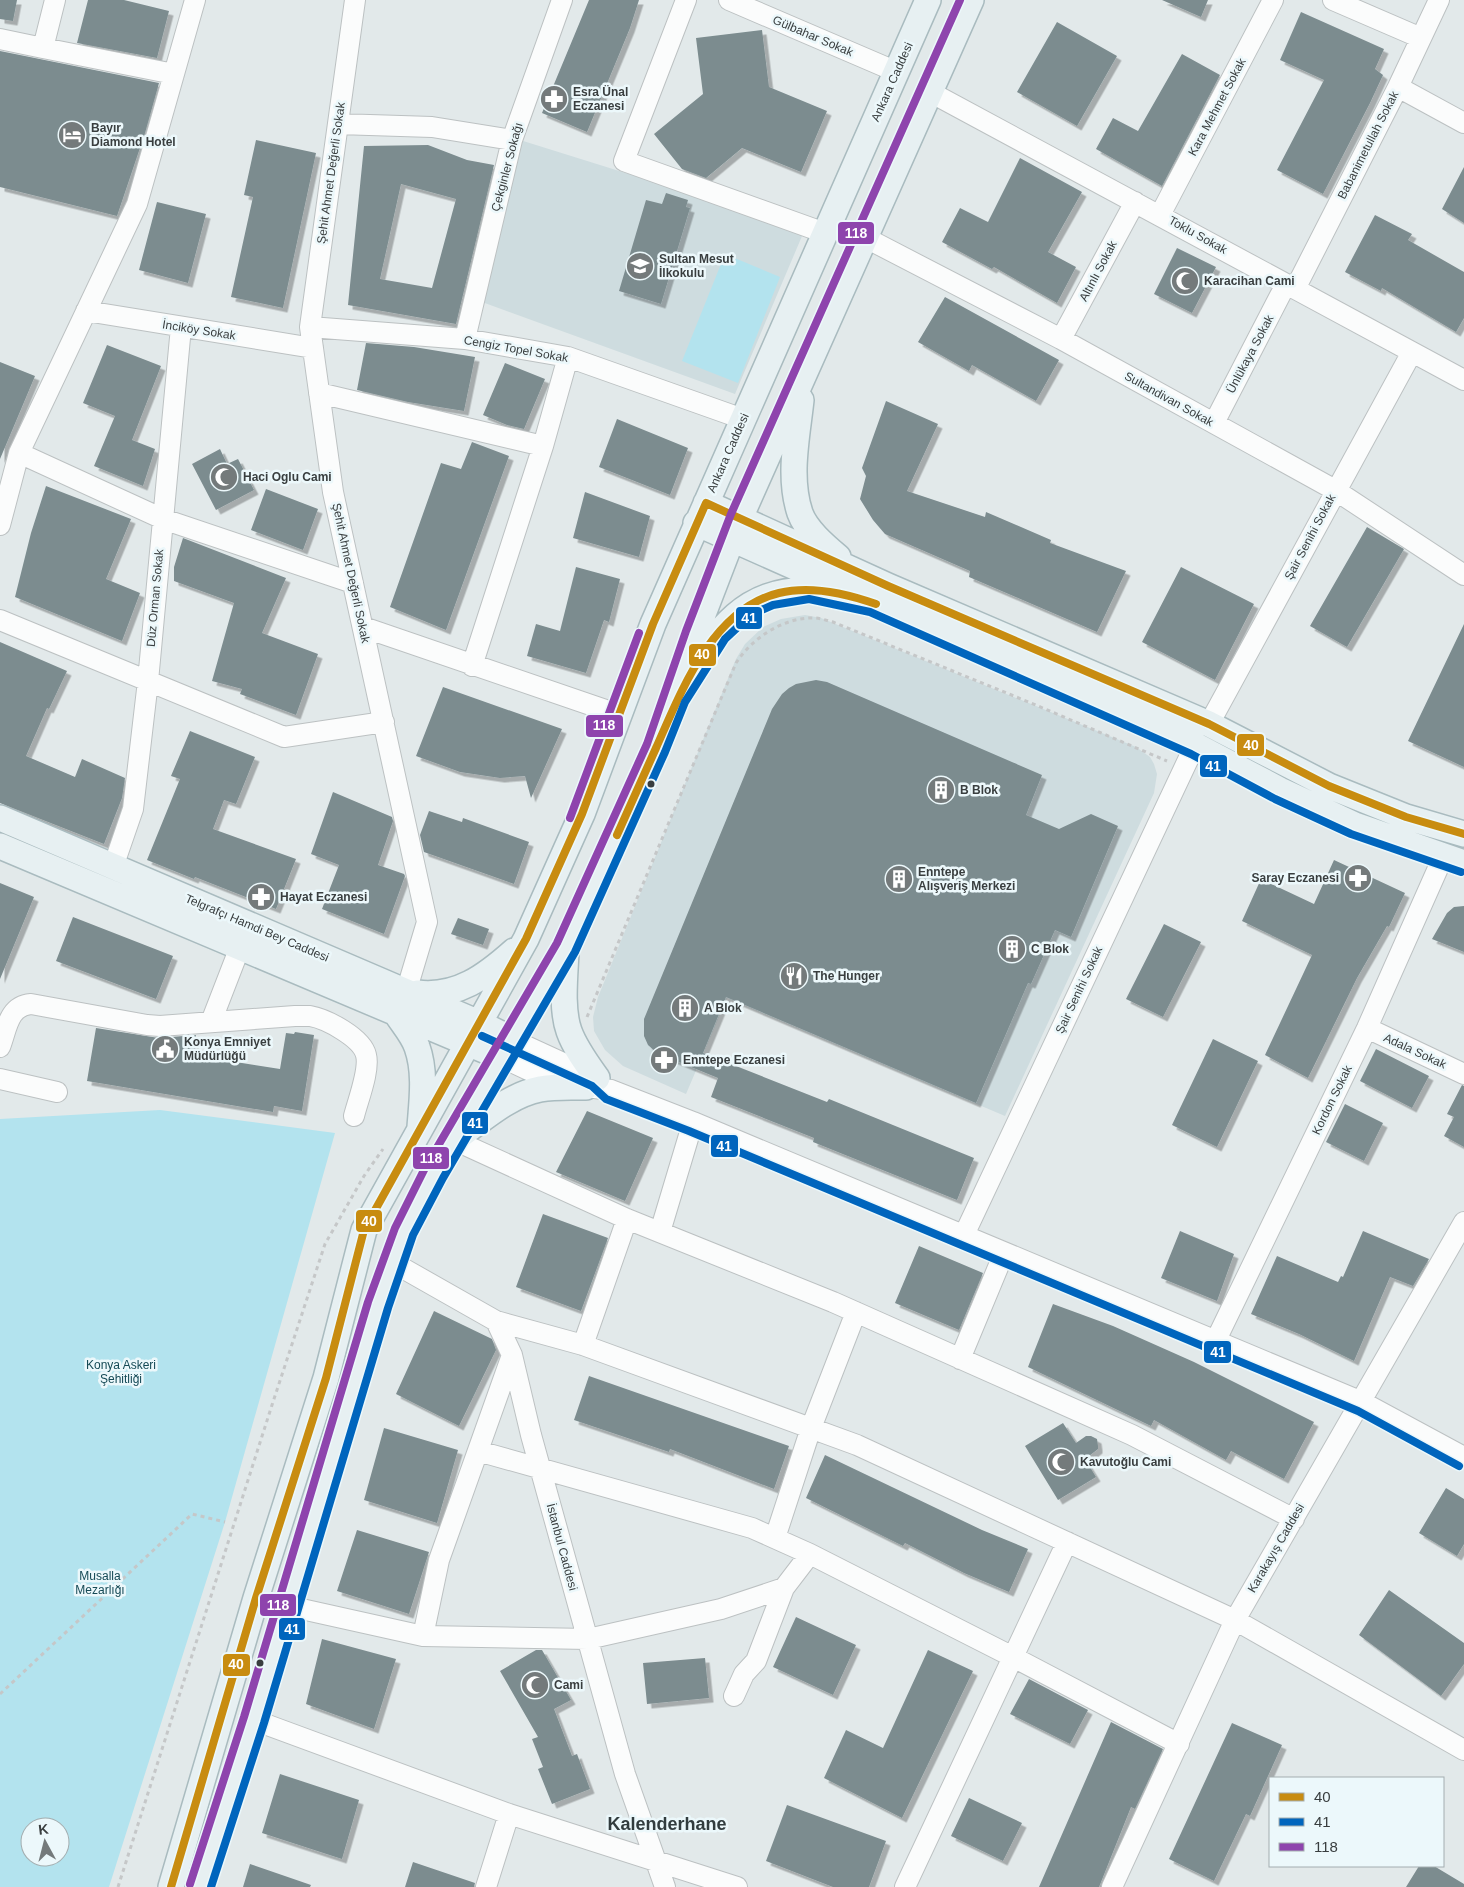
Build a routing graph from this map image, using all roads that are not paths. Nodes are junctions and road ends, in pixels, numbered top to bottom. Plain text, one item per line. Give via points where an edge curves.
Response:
1 (55, 0) edge
2 (195, 0) edge
3 (355, 0) edge
4 (562, 0) edge
5 (686, 0) edge
6 (729, 0) edge
7 (928, 0) edge
8 (971, 0) edge
9 (1273, 0) edge
10 (1333, 0) edge
11 (1439, 0) edge
12 (1421, 38) junction
13 (0, 39) edge
14 (43, 48) junction
15 (897, 72) junction
16 (174, 74) junction
17 (1398, 87) junction
18 (930, 92) junction
19 (1464, 123) edge
20 (338, 124) junction
21 (512, 140) junction
22 (1135, 202) junction
23 (1160, 214) junction
24 (825, 233) junction
25 (866, 238) junction
26 (1291, 286) junction
27 (86, 311) junction
28 (181, 327) junction
29 (310, 327) junction
30 (465, 338) junction
31 (1060, 340) junction
32 (313, 348) junction
33 (1412, 352) junction
34 (568, 357) junction
35 (804, 376) junction
36 (1464, 380) edge
37 (319, 393) junction
38 (743, 419) junction
39 (1214, 423) junction
40 (543, 446) junction
41 (19, 453) junction
42 (6, 474) edge
43 (1335, 490) junction
44 (701, 513) junction
45 (163, 519) junction
46 (0, 525) edge
47 (736, 529) junction
48 (1464, 575) edge
49 (353, 583) junction
50 (880, 594) junction
51 (0, 620) edge
52 (363, 627) junction
53 (472, 666) junction
54 (148, 681) junction
55 (620, 715) junction
56 (384, 722) junction
57 (1209, 724) junction
58 (1195, 745) junction
59 (656, 748) junction
60 (0, 818) edge
61 (1464, 834) edge
62 (0, 846) edge
63 (1454, 860) edge
64 (113, 866) junction
65 (526, 939) junction
66 (240, 947) junction
67 (566, 948) junction
68 (401, 1003) junction
69 (211, 1022) junction
70 (479, 1023) junction
71 (1367, 1028) junction
72 (468, 1044) junction
73 (0, 1047) edge
74 (508, 1049) junction
75 (1464, 1074) edge
76 (0, 1079) edge
77 (598, 1085) junction
78 (57, 1092) dead end
79 (354, 1116) dead end
80 (693, 1122) junction
81 (419, 1132) junction
82 (454, 1140) junction
83 (627, 1219) junction
84 (1464, 1222) edge
85 (660, 1232) junction
86 (964, 1235) junction
87 (1004, 1252) junction
88 (392, 1262) junction
89 (856, 1312) junction
90 (496, 1321) junction
91 (1216, 1340) junction
92 (582, 1345) junction
93 (512, 1355) junction
94 (960, 1359) junction
95 (1362, 1402) junction
96 (811, 1428) junction
97 (478, 1451) junction
98 (1464, 1457) edge
99 (541, 1470) junction
100 (1294, 1519) junction
101 (775, 1538) junction
102 (1067, 1542) junction
103 (810, 1554) junction
104 (784, 1588) junction
105 (288, 1606) junction
106 (1235, 1620) junction
107 (423, 1636) junction
108 (588, 1639) junction
109 (1013, 1656) junction
110 (734, 1696) dead end
111 (254, 1720) junction
112 (1179, 1744) junction
113 (1464, 1750) edge
114 (509, 1814) junction
115 (655, 1861) junction
116 (171, 1887) edge
117 (200, 1887) edge
118 (486, 1887) edge
119 (665, 1887) edge
120 (737, 1887) edge
121 (904, 1887) edge
122 (1112, 1887) edge

1 - 14 street
2 - 16 street
3 - 20 street, Şehit Ahmet Değerli Sokak
4 - 21 street, Çekginler Sokağı
5 - 24 street via 624,161
6 - 15 street, Gülbahar Sokak
7 - 15 main road, Ankara Caddesi
8 - 18 main road
9 - 23 street, Kara Mehmet Sokak
10 - 12 street
11 - 12 street, Babanimetullah Sokak
12 - 17 street, Babanimetullah Sokak
13 - 14 street
14 - 16 street
15 - 24 main road, Ankara Caddesi
16 - 27 street via 137,204
17 - 19 street
17 - 26 street, Babanimetullah Sokak
18 - 22 street, Toklu Sokak
18 - 25 main road
20 - 21 street via 432,127
20 - 29 street, Şehit Ahmet Değerli Sokak
21 - 30 street, Çekginler Sokağı
22 - 23 street, Toklu Sokak
22 - 31 street, Altınlı Sokak
23 - 26 street, Toklu Sokak
24 - 38 main road, Ankara Caddesi
25 - 31 street, Sultandivan Sokak
25 - 35 main road
26 - 33 street, Toklu Sokak
26 - 39 street, Ünlükaya Sokak
27 - 28 street, İnciköy Sokak
27 - 41 street
28 - 32 street, İnciköy Sokak
28 - 45 street, Düz Orman Sokak
29 - 30 street, Cengiz Topel Sokak
29 - 32 street, Şehit Ahmet Değerli Sokak
30 - 34 street, Cengiz Topel Sokak
31 - 39 street, Sultandivan Sokak
32 - 37 street, Şehit Ahmet Değerli Sokak
33 - 36 street, Toklu Sokak
33 - 43 street, Şair Senihi Sokak
34 - 38 street, Cengiz Topel Sokak
34 - 40 street
35 - 47 main road
35 - 50 main road via 794,478 800,514 820,541
37 - 40 street
37 - 49 street, Şehit Ahmet Değerli Sokak via 333,492
38 - 44 main road, Ankara Caddesi
39 - 43 street, Sultandivan Sokak
40 - 53 street
41 - 42 street
41 - 45 street
42 - 46 street
43 - 48 street, Sultandivan Sokak
43 - 57 street, Şair Senihi Sokak
44 - 47 main road
44 - 55 main road, Ankara Caddesi via 653,624
45 - 49 street
45 - 54 street, Düz Orman Sokak
47 - 50 main road
47 - 59 main road
49 - 52 street, Şehit Ahmet Değerli Sokak
50 - 57 main road
50 - 58 main road
50 - 59 main road via 810,589 770,595 752,602 717,633 698,660 676,698
51 - 54 street
52 - 53 street
52 - 56 street, Şehit Ahmet Değerli Sokak
53 - 55 street
54 - 56 street via 284,737
54 - 64 street, Düz Orman Sokak via 133,809
55 - 65 main road, Ankara Caddesi via 582,814
56 - 68 street, Şehit Ahmet Değerli Sokak via 427,922
57 - 61 main road via 1329,786 1406,817
58 - 63 main road via 1356,825
58 - 86 street, Şair Senihi Sokak
59 - 67 main road
60 - 64 main road, Telgrafçı Hamdi Bey Caddesi
62 - 66 main road, Telgrafçı Hamdi Bey Caddesi
63 - 71 street, Kordon Sokak
64 - 68 main road, Telgrafçı Hamdi Bey Caddesi
65 - 68 main road via 481,978 458,990 428,994
65 - 70 main road, Ankara Caddesi
66 - 68 main road, Telgrafçı Hamdi Bey Caddesi
66 - 69 street
67 - 74 main road
67 - 77 main road via 568,1030
68 - 70 main road, Telgrafçı Hamdi Bey Caddesi
68 - 72 main road, Telgrafçı Hamdi Bey Caddesi
68 - 81 main road via 421,1062
69 - 73 street via 147,1025 22,1005 11,1015
69 - 79 street via 312,1016 352,1036 367,1056
70 - 72 main road, Ankara Caddesi
70 - 74 main road, Telgrafçı Hamdi Bey Caddesi
71 - 75 street, Adala Sokak
71 - 91 street, Kordon Sokak
72 - 74 main road, Telgrafçı Hamdi Bey Caddesi
72 - 81 main road, Ankara Caddesi
74 - 77 street via 537,1074
74 - 82 main road
76 - 78 street
77 - 80 street
77 - 82 main road via 528,1092
80 - 85 street
80 - 86 street
81 - 116 main road, Ankara Caddesi via 364,1230 326,1378 256,1598
82 - 83 street
82 - 88 main road via 420,1198
83 - 85 street
83 - 92 street
84 - 95 street, Karakayış Caddesi
85 - 89 street
86 - 87 street
87 - 91 street
87 - 94 street
88 - 90 street
88 - 105 main road
89 - 94 street
89 - 96 street
90 - 92 street
90 - 93 street, İstanbul Caddesi
91 - 95 street
92 - 96 street
93 - 97 street
93 - 99 street, İstanbul Caddesi
94 - 100 street via 1132,1435
95 - 98 street
95 - 100 street, Karakayış Caddesi
96 - 101 street
96 - 102 street via 857,1445
97 - 99 street
97 - 107 street via 439,1560
99 - 101 street via 752,1528
99 - 108 street, İstanbul Caddesi
100 - 106 street, Karakayış Caddesi
101 - 103 street
102 - 106 street
102 - 109 street
103 - 104 street
103 - 109 street
104 - 108 street via 721,1609
104 - 110 street via 756,1661 744,1674
105 - 107 street
105 - 111 main road
106 - 112 street, Karakayış Caddesi
106 - 113 street
107 - 108 street
108 - 115 street, İstanbul Caddesi via 625,1774
109 - 112 street
109 - 121 street
111 - 114 street
111 - 117 main road
112 - 122 street, Karakayış Caddesi
114 - 115 street
114 - 118 street
115 - 119 street, İstanbul Caddesi
115 - 120 street

